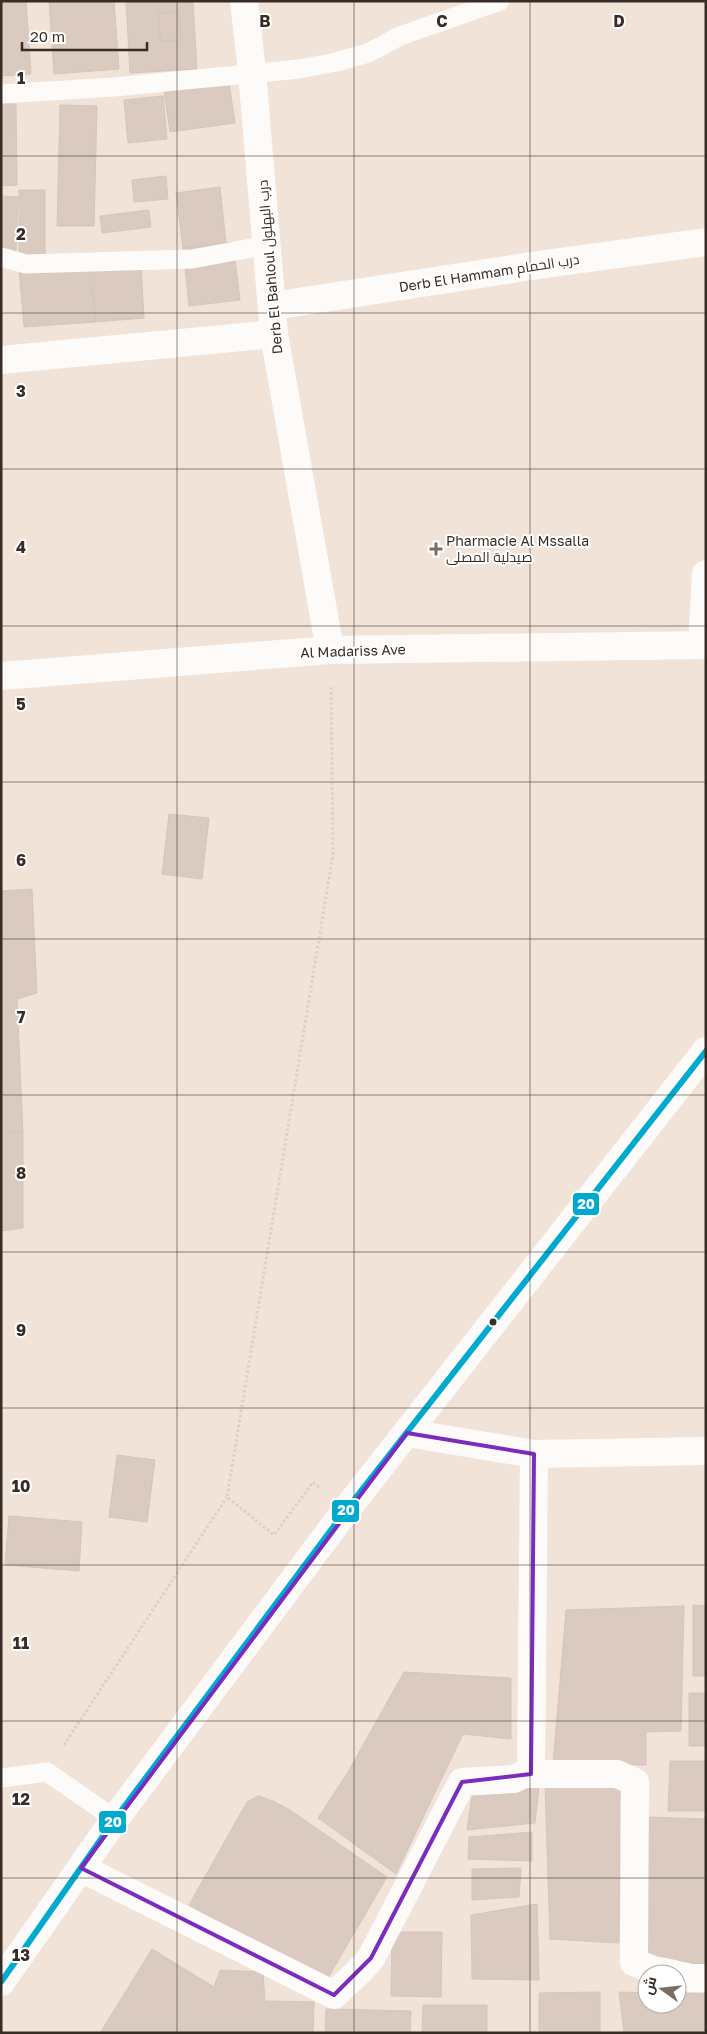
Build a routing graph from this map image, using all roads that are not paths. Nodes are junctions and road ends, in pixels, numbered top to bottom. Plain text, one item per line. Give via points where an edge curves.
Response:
1 (244, 1) edge
2 (500, 1) edge
3 (252, 72) junction
4 (1, 94) edge
5 (706, 242) edge
6 (268, 245) junction
7 (1, 257) edge
8 (272, 306) junction
9 (274, 334) junction
10 (1, 360) edge
11 (706, 574) edge
12 (704, 645) edge
13 (330, 650) junction
14 (1, 676) edge
15 (706, 1051) edge
16 (407, 1433) junction
17 (706, 1451) edge
18 (534, 1454) junction
19 (531, 1774) junction
20 (1, 1778) edge
21 (114, 1819) junction
22 (81, 1868) junction
23 (638, 1964) edge
24 (687, 1977) edge
25 (706, 1978) edge
26 (1, 1982) edge

1 - 3 street, Derb El Bahloul درب البهلول
2 - 3 lane via 400,36 368,53 299,69
3 - 4 lane via 114,87
3 - 6 street, Derb El Bahloul درب البهلول
5 - 8 street, Derb El Hammam درب الحمام
6 - 7 lane via 192,259 26,264
6 - 8 street, Derb El Bahloul درب البهلول
8 - 9 street, Derb El Bahloul درب البهلول
9 - 10 street
9 - 13 street, Derb El Bahloul درب البهلول
11 - 12 street
12 - 13 street, Al Madariss Ave
13 - 14 street, Al Madariss Ave
15 - 16 street
16 - 18 street
16 - 21 street
17 - 18 street
18 - 19 street
19 - 22 street via 514,1779 462,1782 371,1958 358,1975 334,1995
19 - 23 street via 617,1774 635,1782 634,1962
20 - 21 lane via 47,1772
21 - 22 street
22 - 26 street
24 - 25 street

